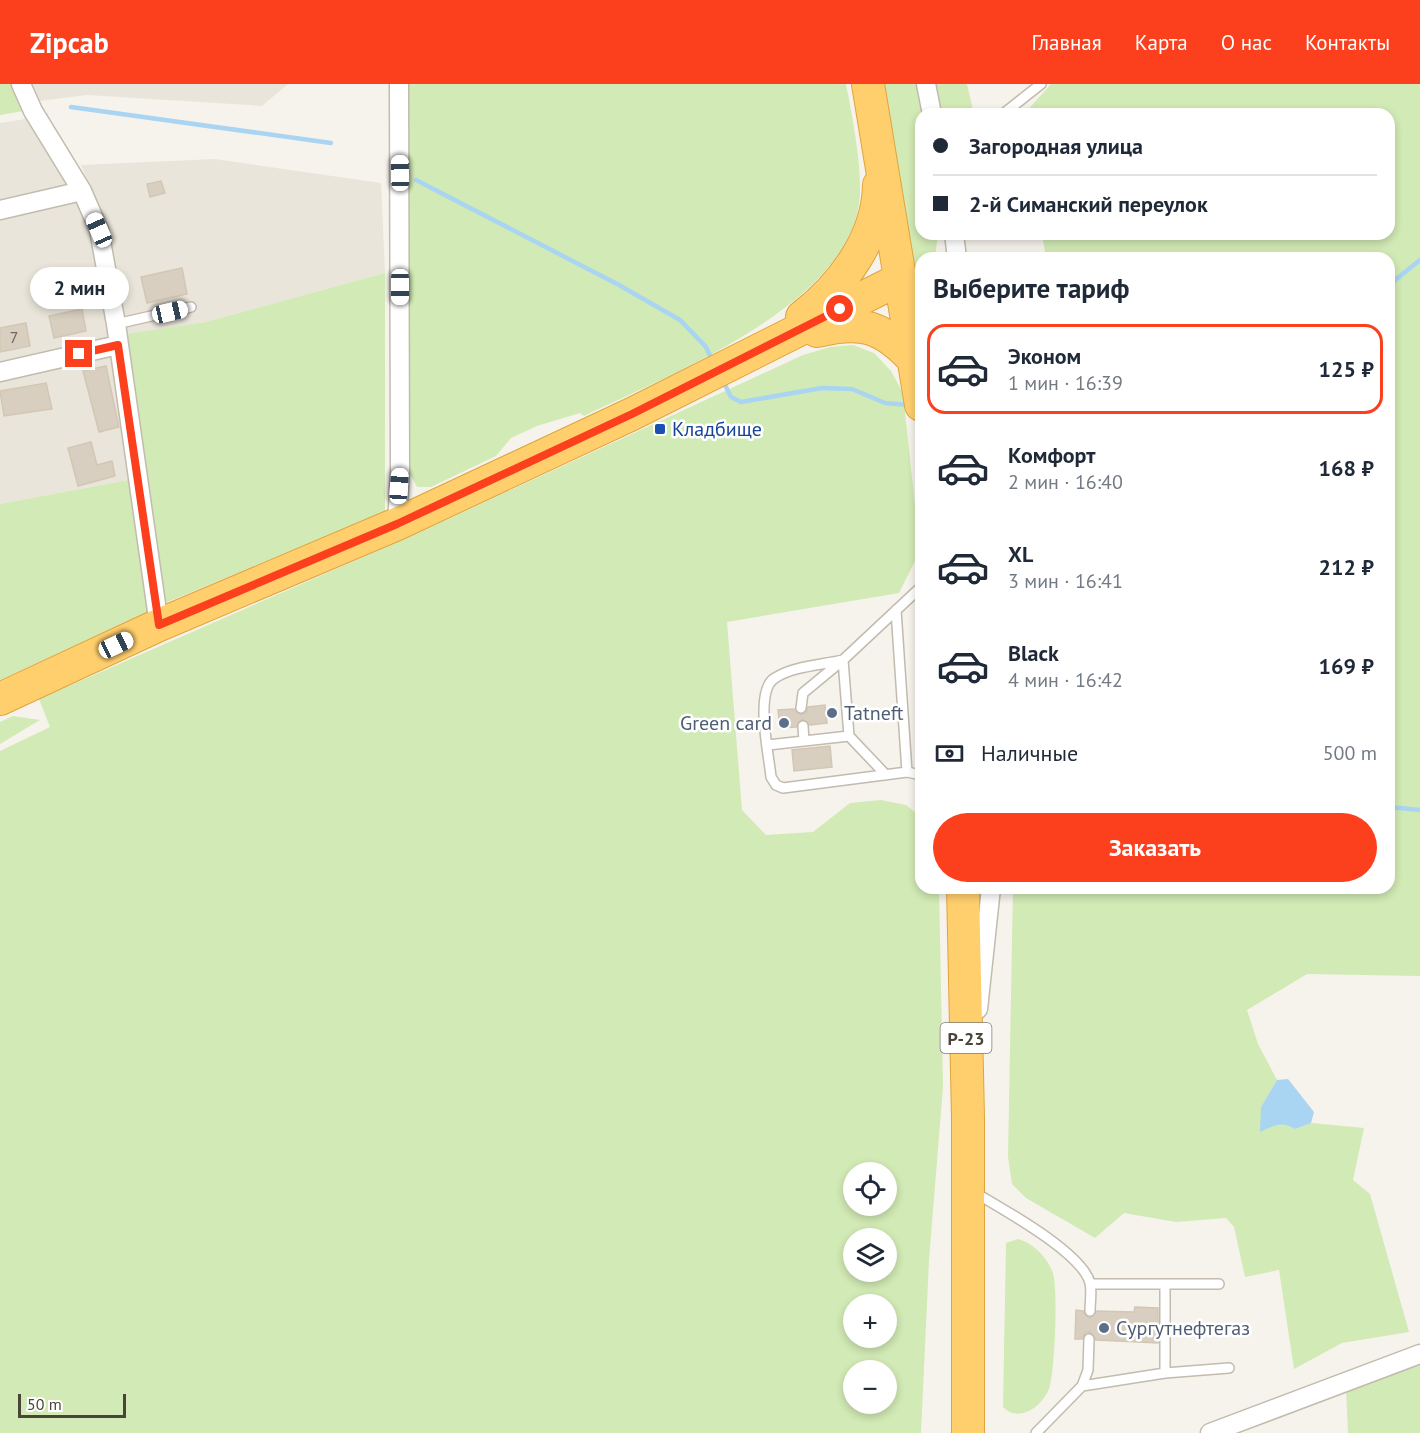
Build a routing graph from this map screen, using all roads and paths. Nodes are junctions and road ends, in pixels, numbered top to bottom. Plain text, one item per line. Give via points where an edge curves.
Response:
1 (21, 84) edge
2 (399, 84) edge
3 (868, 84) edge
4 (926, 84) edge
5 (1041, 84) edge
6 (931, 108) edge
7 (1011, 108) edge
8 (879, 145) junction
9 (82, 191) junction
10 (0, 210) edge
11 (902, 278) junction
12 (191, 307) dead end
13 (116, 324) junction
14 (118, 345) junction
15 (759, 350) junction
16 (914, 360) junction
17 (915, 367) edge
18 (0, 372) edge
19 (397, 524) junction
20 (915, 593) edge
21 (906, 601) junction
22 (915, 601) edge
23 (896, 610) junction
24 (159, 625) junction
25 (843, 660) junction
26 (0, 699) edge
27 (801, 708) dead end
28 (803, 726) dead end
29 (849, 736) junction
30 (804, 741) junction
31 (768, 745) junction
32 (907, 772) junction
33 (915, 774) edge
34 (886, 775) junction
35 (963, 894) edge
36 (990, 894) edge
37 (968, 1118) junction
38 (968, 1187) junction
39 (1091, 1284) junction
40 (1165, 1284) junction
41 (1220, 1284) dead end
42 (1090, 1311) dead end
43 (1089, 1340) dead end
44 (1420, 1354) edge
45 (1229, 1368) dead end
46 (1165, 1373) junction
47 (1082, 1386) junction
48 (968, 1433) edge
49 (1036, 1433) edge
50 (1210, 1433) edge

1 - 9 street
2 - 19 street
3 - 8 highway
4 - 6 street
5 - 7 lane
8 - 11 highway
8 - 15 highway via 879,190 874,219 855,261 812,309
9 - 10 street
9 - 13 street via 99,230
11 - 15 highway
11 - 16 highway
12 - 13 lane
13 - 14 street
14 - 18 street
14 - 24 street
15 - 16 highway via 808,333 860,325 896,341
15 - 19 highway
16 - 17 highway
19 - 24 highway
20 - 21 lane
21 - 22 lane
21 - 23 lane
23 - 25 lane
23 - 32 lane
24 - 26 highway
25 - 27 lane via 803,693
25 - 29 lane
25 - 31 lane via 773,678 765,688 763,701
28 - 30 lane
29 - 30 lane
29 - 34 lane
30 - 31 lane
31 - 34 lane via 771,777 783,788
32 - 33 lane
32 - 34 lane
35 - 37 highway, Р-23
36 - 37 street
37 - 38 highway, Р-23
38 - 39 lane via 1050,1240 1085,1271
38 - 48 highway, Р-23
39 - 40 lane
39 - 42 lane
40 - 41 lane
40 - 46 lane
43 - 47 lane via 1088,1370
44 - 50 street
45 - 46 lane
46 - 47 lane
47 - 49 lane

